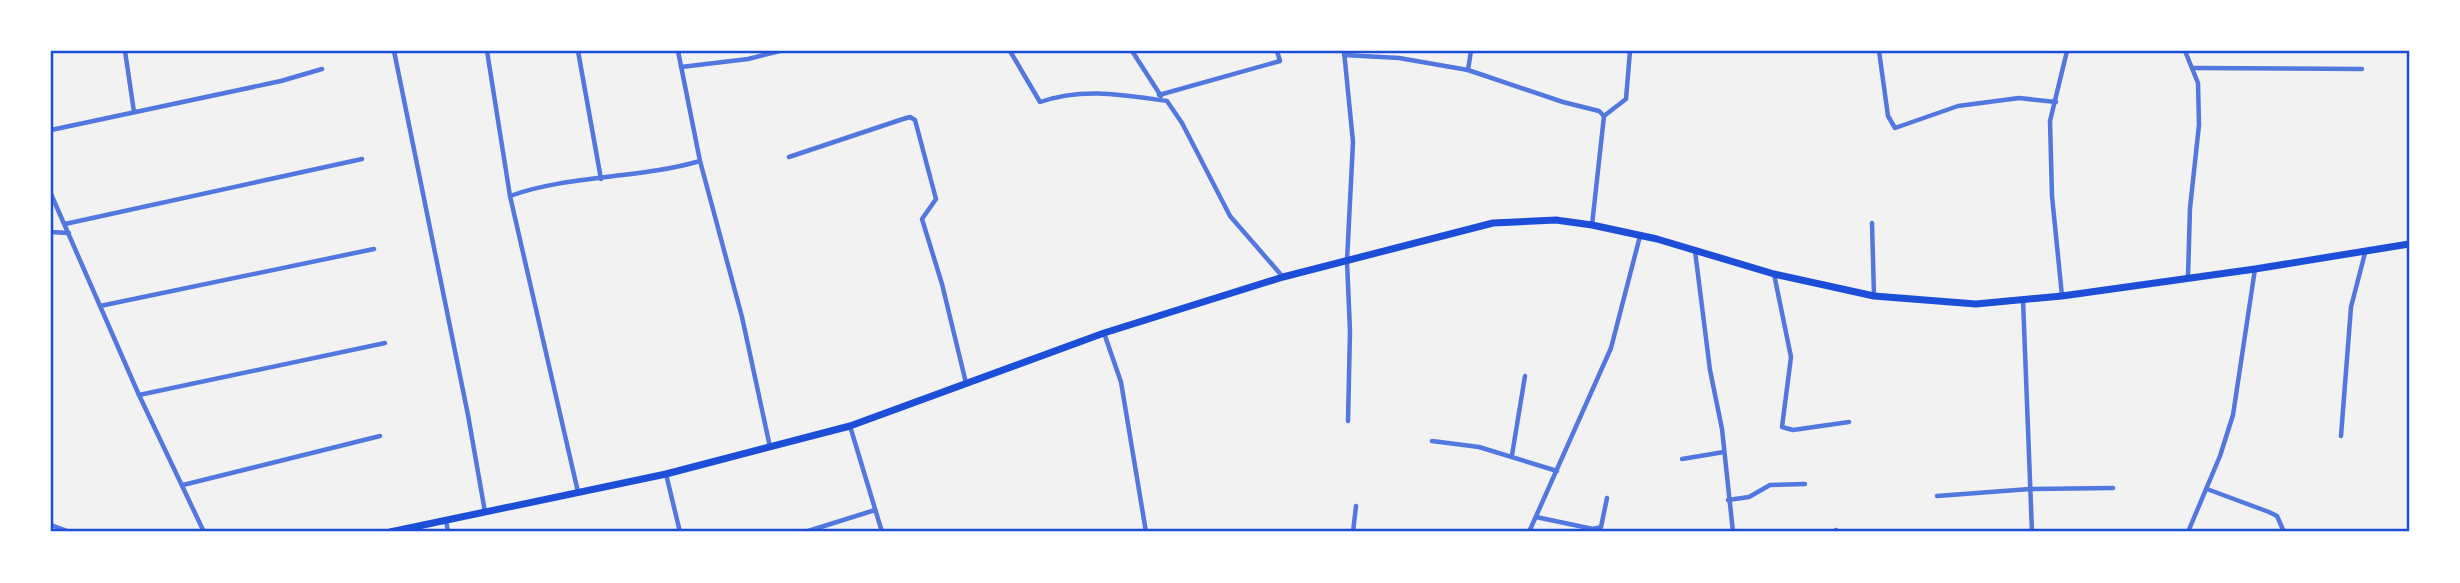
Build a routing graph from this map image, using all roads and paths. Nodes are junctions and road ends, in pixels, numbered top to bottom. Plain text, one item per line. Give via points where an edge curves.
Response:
1 (125, 51) edge
2 (394, 51) edge
3 (487, 51) edge
4 (578, 51) edge
5 (678, 51) edge
6 (780, 51) edge
7 (1010, 51) edge
8 (1132, 51) edge
9 (1278, 51) edge
10 (1471, 51) edge
11 (1630, 51) edge
12 (1879, 51) edge
13 (2067, 51) edge
14 (2185, 51) edge
15 (1344, 53) edge
16 (681, 66) junction
17 (2194, 68) junction
18 (322, 69) dead end
19 (2362, 69) dead end
20 (1468, 70) junction
21 (1159, 95) junction
22 (1167, 101) junction
23 (2056, 102) junction
24 (134, 113) junction
25 (1604, 116) junction
26 (51, 130) edge
27 (789, 158) dead end
28 (362, 159) dead end
29 (700, 161) junction
30 (601, 179) junction
31 (51, 194) edge
32 (510, 196) junction
33 (1872, 223) dead end
34 (65, 224) junction
35 (1592, 225) junction
36 (51, 232) edge
37 (68, 233) junction
38 (1640, 236) junction
39 (2409, 244) edge
40 (374, 249) dead end
41 (1695, 250) junction
42 (2365, 253) junction
43 (1346, 261) junction
44 (2255, 269) junction
45 (1774, 274) junction
46 (1283, 277) junction
47 (2188, 277) junction
48 (1874, 296) junction
49 (2062, 296) junction
50 (2023, 300) junction
51 (100, 306) junction
52 (1104, 333) junction
53 (385, 343) dead end
54 (1525, 376) dead end
55 (966, 384) junction
56 (139, 395) junction
57 (1348, 421) dead end
58 (1849, 422) dead end
59 (850, 426) junction
60 (380, 436) dead end
61 (2341, 436) dead end
62 (1432, 441) dead end
63 (770, 448) junction
64 (1724, 452) junction
65 (1512, 455) junction
66 (1682, 459) dead end
67 (1557, 471) junction
68 (666, 474) junction
69 (1805, 484) dead end
70 (183, 485) junction
71 (2113, 488) dead end
72 (2030, 489) junction
73 (2207, 489) junction
74 (578, 493) junction
75 (1937, 496) dead end
76 (1607, 498) dead end
77 (1728, 500) junction
78 (1356, 506) dead end
79 (875, 510) junction
80 (485, 512) junction
81 (1536, 517) junction
82 (446, 520) junction
83 (51, 525) edge
84 (70, 532) edge
85 (204, 532) edge
86 (390, 532) edge
87 (448, 532) edge
88 (680, 532) edge
89 (805, 532) edge
90 (882, 532) edge
91 (1146, 532) edge
92 (1353, 532) edge
93 (1529, 532) edge
94 (1734, 532) edge
95 (2032, 532) edge
96 (2188, 532) edge
97 (2284, 532) edge

1 - 24 street
2 - 80 street
3 - 32 street
4 - 30 street
5 - 16 street
6 - 16 street
7 - 22 street via 1040,102 1064,94 1109,93
8 - 21 street
9 - 21 street via 1280,61
10 - 20 street
11 - 25 street via 1626,99
12 - 23 street via 1888,116 1895,128 1958,106 2019,98
13 - 23 street
14 - 17 street
15 - 20 street
15 - 43 street via 1353,142
16 - 29 street
17 - 19 street
17 - 47 street via 2199,83 2199,125
18 - 24 street
20 - 25 street
21 - 22 street
22 - 46 street via 1230,216
23 - 49 street via 2050,121 2052,196
24 - 26 street
25 - 35 street
27 - 55 street via 910,117 915,120 936,199 922,219
28 - 34 street
29 - 30 street
29 - 63 street via 742,317
30 - 32 street
31 - 34 street
32 - 74 street
33 - 48 street
34 - 37 street
35 - 38 main road
35 - 43 main road via 1547,220 1493,222
36 - 37 street
37 - 51 street
38 - 41 main road
38 - 67 street via 1611,348
39 - 42 main road
40 - 51 street
41 - 45 main road
41 - 64 street
42 - 44 main road
42 - 61 street via 2351,307
43 - 46 main road
43 - 57 street
44 - 47 main road
44 - 73 street via 2233,415
45 - 48 main road
45 - 58 street via 1791,357 1782,427 1793,430
46 - 52 main road
47 - 49 main road
48 - 50 main road via 1976,304
49 - 50 main road
50 - 72 street
51 - 56 street
52 - 55 main road
52 - 91 street via 1124,396
53 - 56 street
54 - 65 street
55 - 59 main road
56 - 70 street
59 - 63 main road
59 - 79 street
60 - 70 street
62 - 65 street
63 - 68 main road
64 - 66 street
64 - 77 street
65 - 67 street
67 - 81 street
68 - 74 main road
68 - 88 street
69 - 77 street via 1770,485 1749,497
70 - 85 street
71 - 72 street
72 - 75 street
72 - 95 street
73 - 96 street
73 - 97 street via 2277,516
74 - 80 main road
76 - 81 street via 1601,527
77 - 94 street
78 - 92 street
79 - 89 street
79 - 90 street
80 - 82 main road
81 - 93 street
82 - 86 main road
82 - 87 street
83 - 84 street

